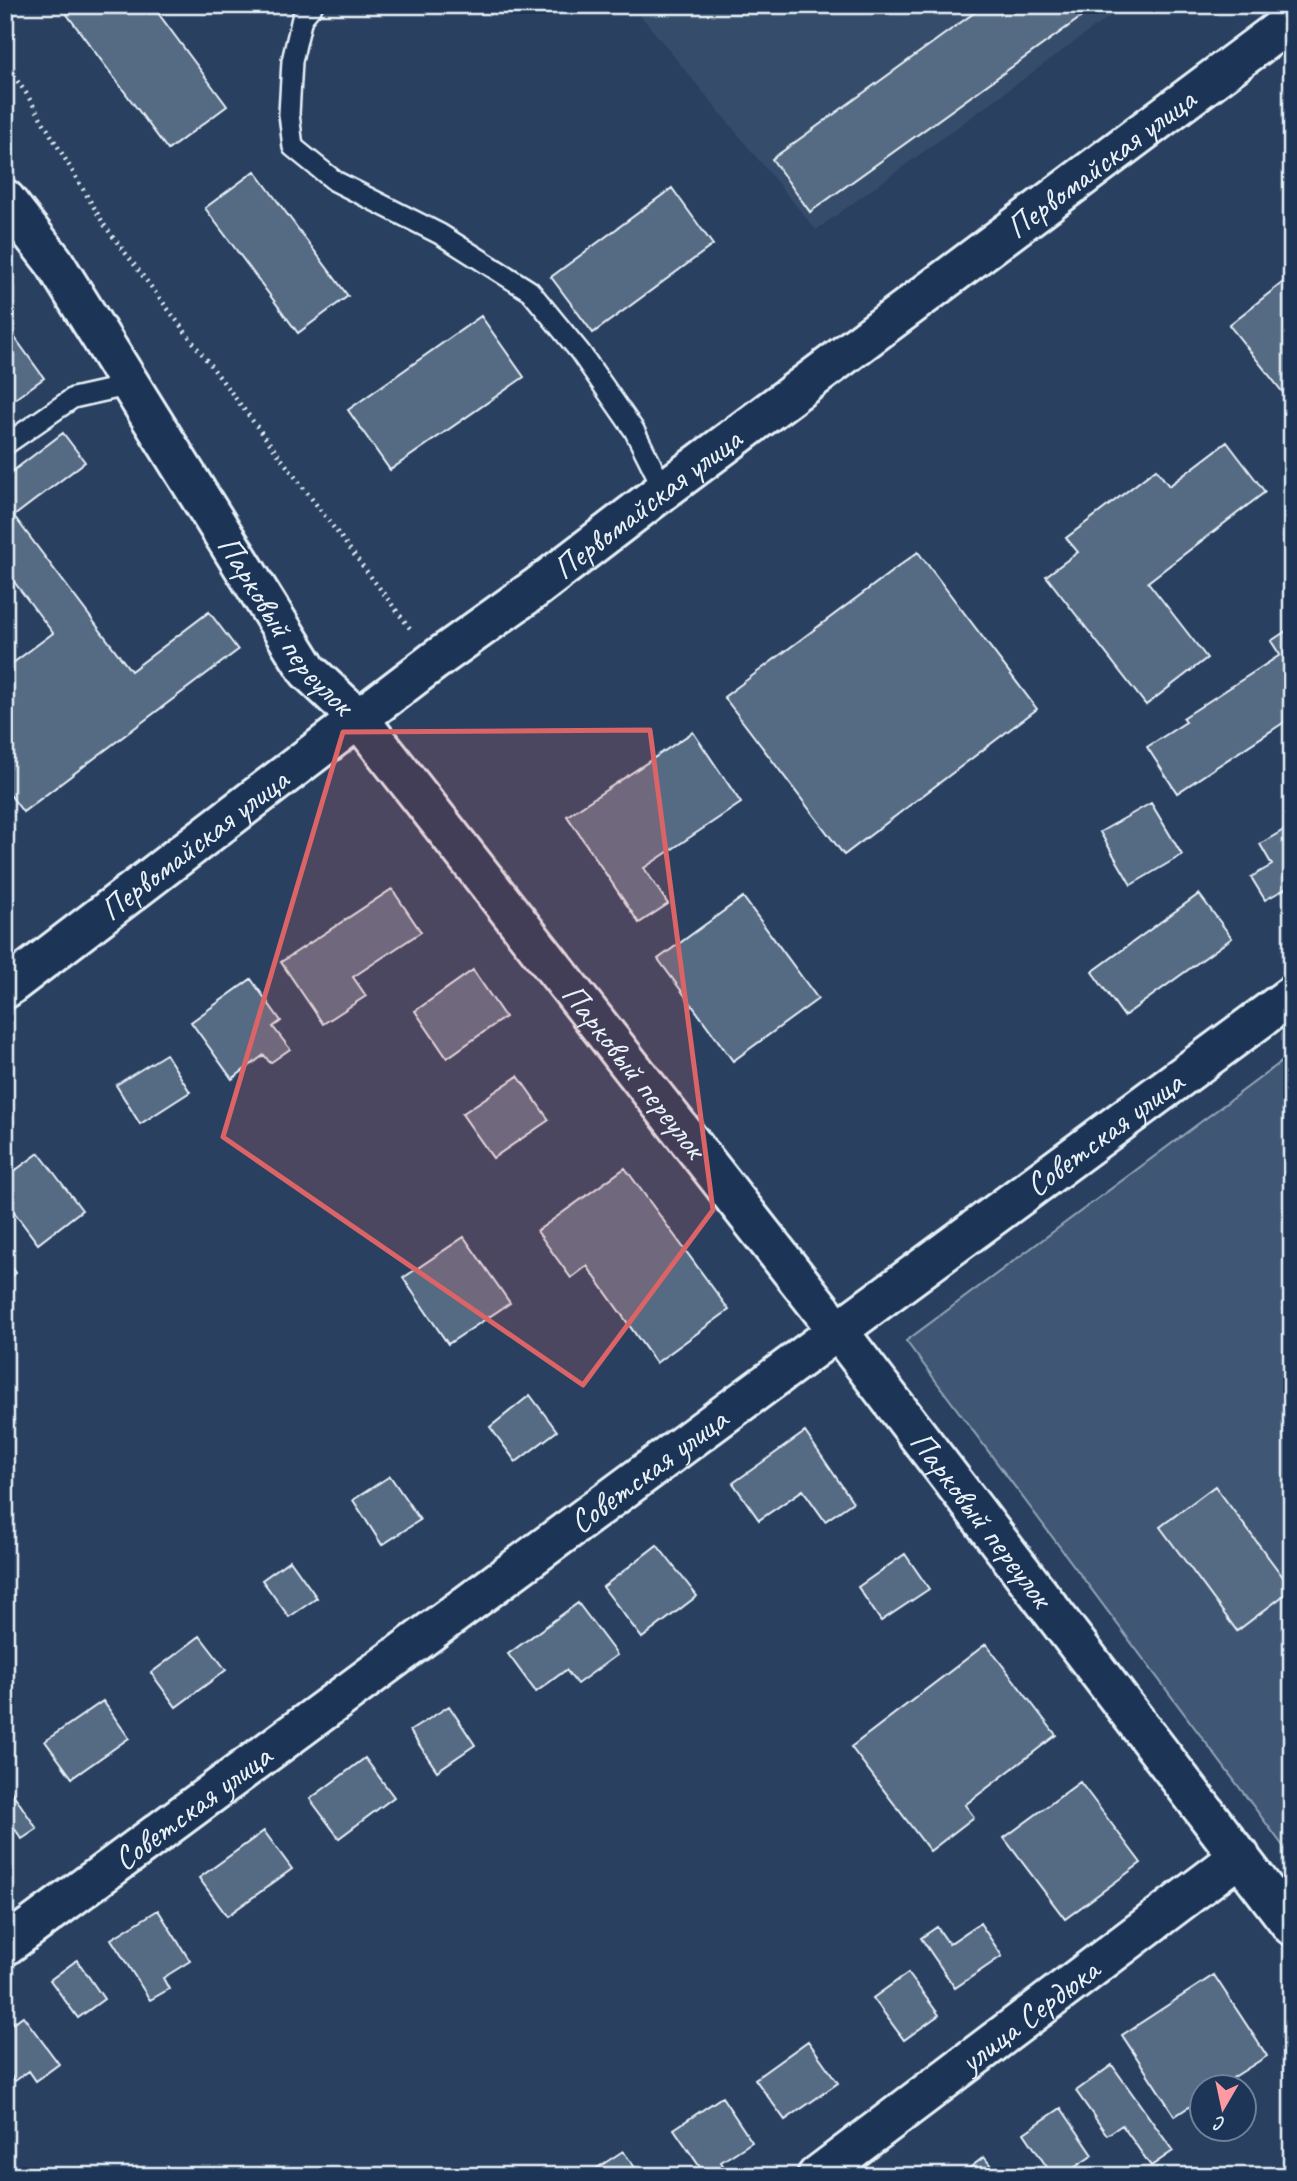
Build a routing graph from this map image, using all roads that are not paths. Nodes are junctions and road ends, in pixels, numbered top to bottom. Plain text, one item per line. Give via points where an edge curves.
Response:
1 (313, 5) edge
2 (1292, 20) edge
3 (5, 199) edge
4 (131, 385) junction
5 (5, 445) edge
6 (664, 490) junction
7 (359, 719) junction
8 (5, 989) edge
9 (1292, 996) edge
10 (839, 1332) junction
11 (1240, 1856) junction
12 (1292, 1926) edge
13 (5, 1946) edge
14 (817, 2176) edge

1 - 6 lane via 302,18 292,61 289,114 293,147 335,181 440,234 530,291 634,430
2 - 6 street, Первомайская улица
3 - 4 street, Парковый переулок via 54,262
4 - 5 lane via 73,398
4 - 7 street, Парковый переулок via 309,671
6 - 7 street, Первомайская улица
7 - 8 street, Первомайская улица
7 - 10 street, Парковый переулок
9 - 10 street, Советская улица
10 - 11 street, Парковый переулок
10 - 13 street, Советская улица
11 - 12 street, Парковый переулок
11 - 14 street, улица Сердюка

